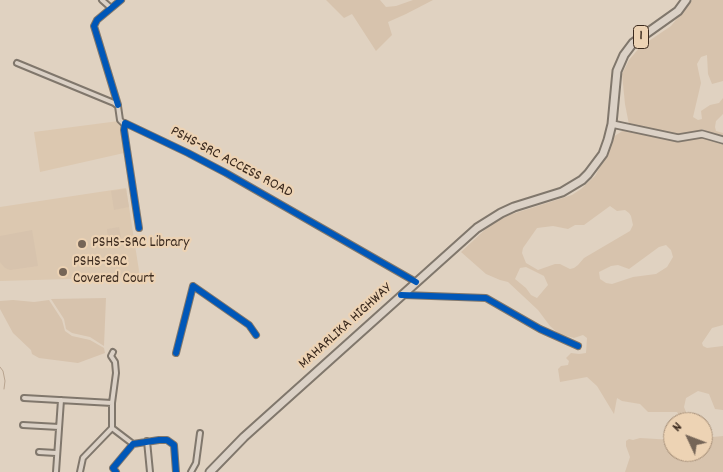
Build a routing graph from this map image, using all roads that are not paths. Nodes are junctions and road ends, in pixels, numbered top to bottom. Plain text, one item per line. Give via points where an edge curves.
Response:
1 (102, 0) edge
2 (121, 0) edge
3 (686, 0) edge
4 (111, 8) junction
5 (17, 63) dead end
6 (118, 106) junction
7 (124, 124) junction
8 (612, 124) junction
9 (723, 140) edge
10 (139, 228) dead end
11 (416, 282) junction
12 (401, 295) junction
13 (256, 335) dead end
14 (578, 346) dead end
15 (113, 352) dead end
16 (176, 353) dead end
17 (24, 398) dead end
18 (61, 400) junction
19 (112, 403) junction
20 (23, 425) dead end
21 (59, 427) junction
22 (112, 428) junction
23 (200, 433) dead end
24 (147, 441) junction
25 (134, 444) junction
26 (39, 452) dead end
27 (56, 453) junction
28 (113, 471) edge
29 (56, 472) edge
30 (80, 472) edge
31 (150, 472) edge
32 (176, 472) edge
33 (191, 472) edge
34 (210, 472) edge

1 - 4 street
2 - 4 street
3 - 8 highway, MAHARLIKA HIGHWAY / 1 via 678,11 633,43 624,55 617,71
4 - 6 street via 94,26
5 - 6 street
6 - 7 street via 120,120
7 - 10 street
7 - 11 street, PSHS-SRC ACCESS ROAD via 204,161
8 - 9 main road via 678,138 702,134
8 - 11 highway, MAHARLIKA HIGHWAY / 1 via 603,154 582,180 562,192 514,207 486,222
11 - 12 highway, MAHARLIKA HIGHWAY / 1
12 - 14 street via 486,298 540,329
12 - 34 highway, MAHARLIKA HIGHWAY / 1
13 - 16 street via 248,325 193,286
15 - 19 street via 111,356 116,366
17 - 18 street
18 - 19 street
18 - 21 street
19 - 22 street
20 - 21 street
21 - 27 street
22 - 25 street
22 - 30 street via 83,458
23 - 33 street via 196,463
24 - 25 street
24 - 31 street
24 - 32 street via 167,440 172,443
25 - 28 street
26 - 27 street
27 - 29 street

